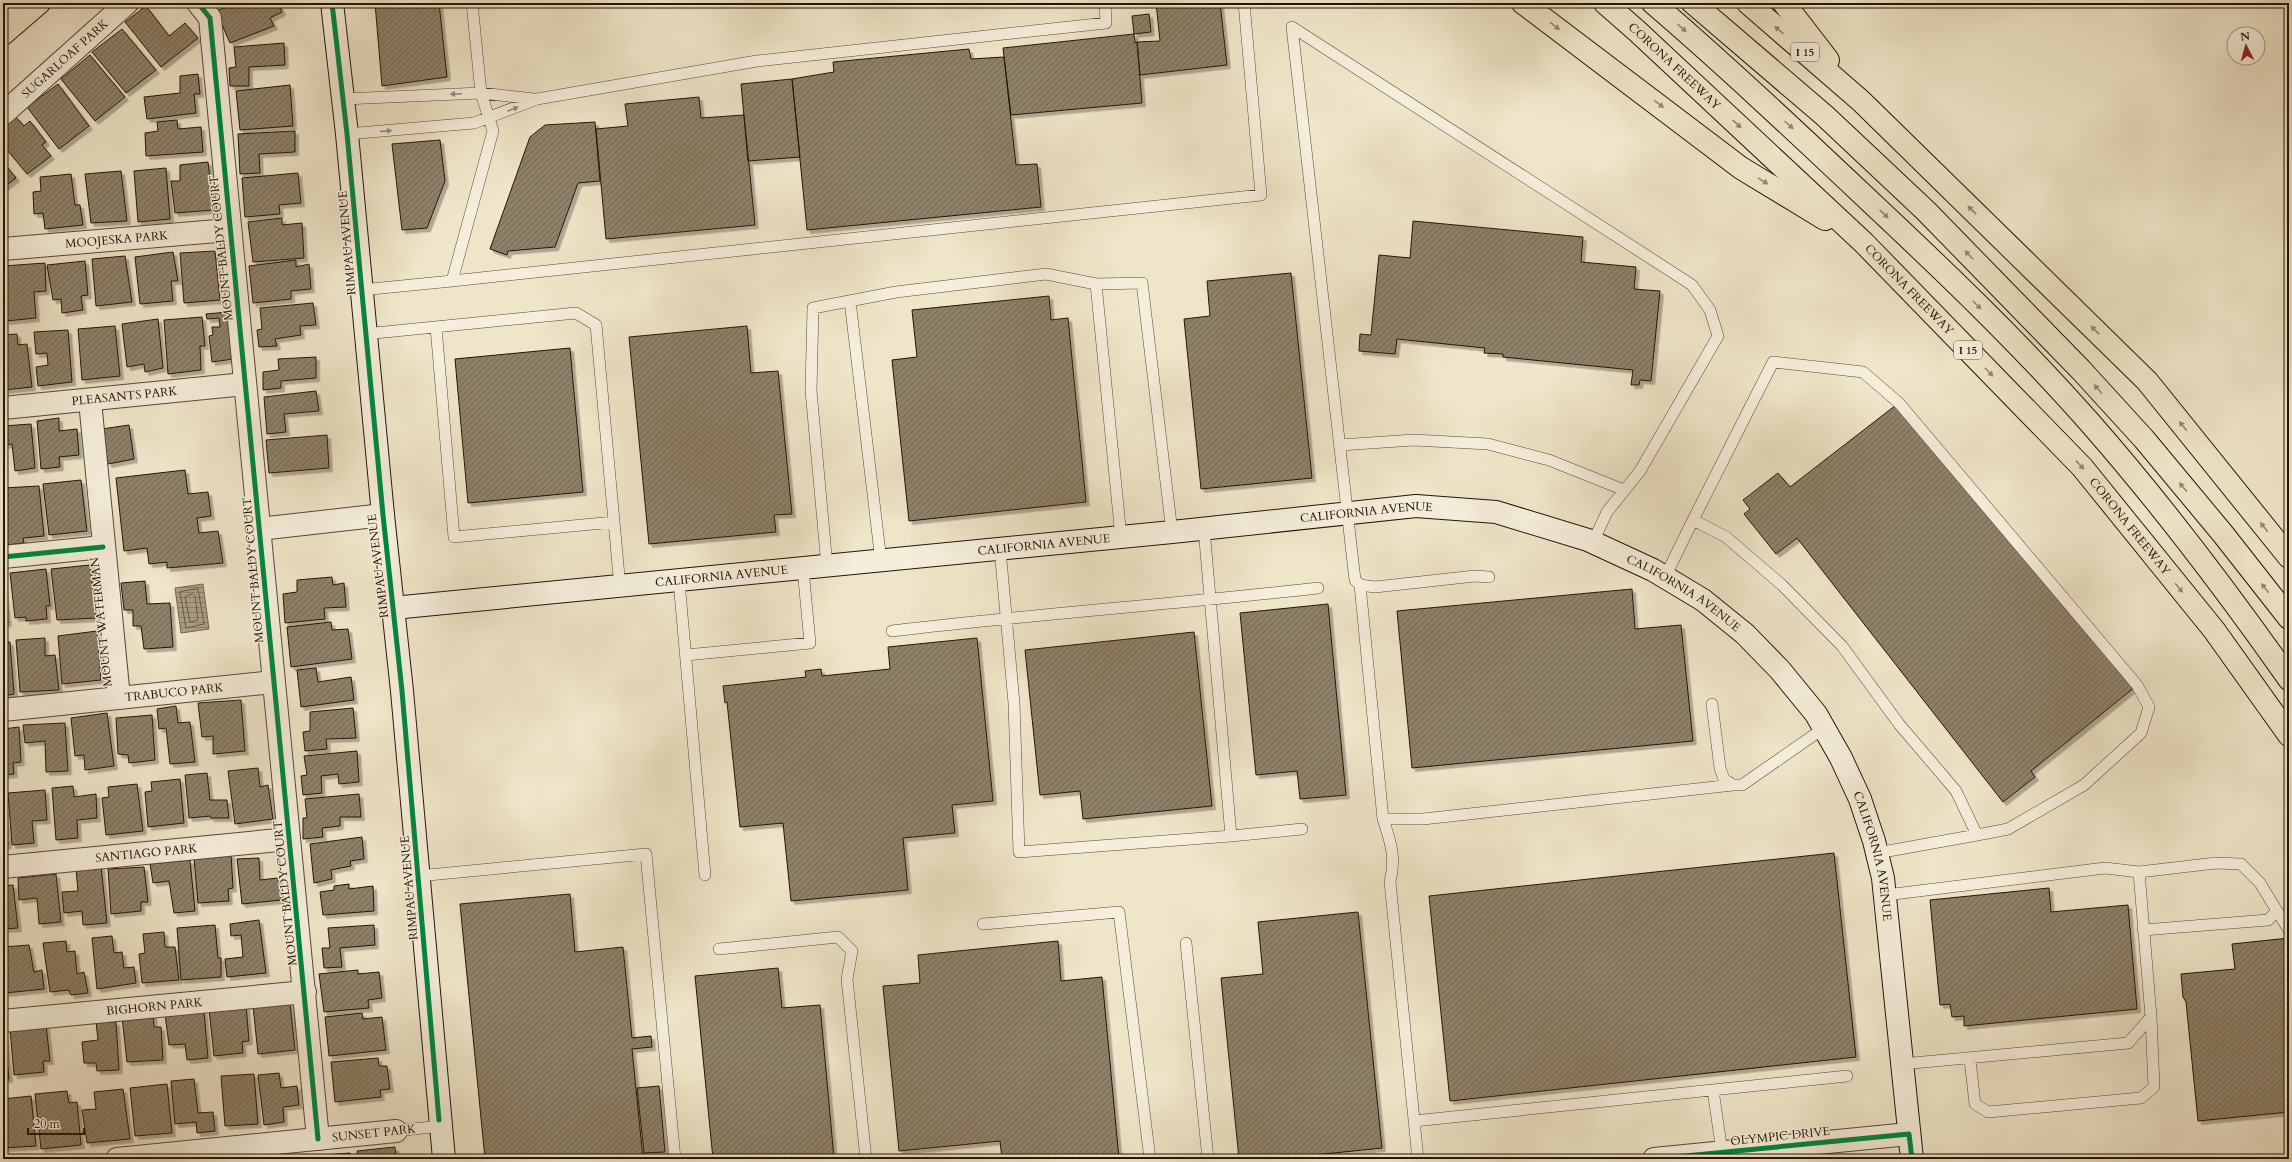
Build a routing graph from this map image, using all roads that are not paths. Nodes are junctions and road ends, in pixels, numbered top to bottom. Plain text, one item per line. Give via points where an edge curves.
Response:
1 (39, 3) edge
2 (127, 3) edge
3 (198, 3) edge
4 (332, 3) edge
5 (472, 3) edge
6 (1105, 3) edge
7 (1244, 3) edge
8 (1523, 3) edge
9 (1605, 3) edge
10 (1653, 3) edge
11 (1693, 3) edge
12 (1748, 3) edge
13 (1784, 3) edge
14 (7, 22) edge
15 (481, 93) junction
16 (343, 99) junction
17 (537, 99) junction
18 (1861, 101) junction
19 (3, 114) edge
20 (489, 118) junction
21 (347, 134) junction
22 (229, 230) junction
23 (1864, 243) junction
24 (3, 249) edge
25 (452, 281) junction
26 (1096, 284) junction
27 (361, 290) junction
28 (850, 301) junction
29 (436, 327) junction
30 (365, 334) junction
31 (245, 384) junction
32 (90, 401) junction
33 (3, 408) edge
34 (1340, 445) junction
35 (1624, 490) junction
36 (1348, 514) junction
37 (383, 515) junction
38 (1693, 520) junction
39 (614, 522) junction
40 (259, 529) junction
41 (1204, 529) junction
42 (1172, 532) junction
43 (1121, 537) junction
44 (1593, 542) junction
45 (103, 548) junction
46 (1000, 549) junction
47 (3, 557) edge
48 (2289, 557) edge
49 (881, 561) junction
50 (827, 566) junction
51 (803, 568) junction
52 (1489, 577) dead end
53 (1665, 577) junction
54 (680, 581) junction
55 (1360, 585) junction
56 (620, 586) junction
57 (1318, 588) dead end
58 (1210, 600) junction
59 (393, 608) junction
60 (1006, 618) junction
61 (2289, 618) edge
62 (892, 631) dead end
63 (686, 655) junction
64 (2289, 679) edge
65 (273, 682) junction
66 (119, 698) junction
67 (1712, 704) dead end
68 (3, 710) edge
69 (1824, 728) junction
70 (2289, 735) edge
71 (1733, 786) junction
72 (1383, 818) junction
73 (1302, 829) dead end
74 (1977, 835) junction
75 (1231, 836) junction
76 (289, 839) junction
77 (1877, 853) junction
78 (3, 867) edge
79 (2139, 872) junction
80 (705, 875) dead end
81 (418, 876) junction
82 (1886, 895) junction
83 (2277, 911) junction
84 (983, 924) dead end
85 (2144, 930) junction
86 (2289, 930) edge
87 (1186, 943) dead end
88 (719, 949) dead end
89 (305, 992) junction
90 (2151, 1017) junction
91 (3, 1021) edge
92 (1970, 1058) junction
93 (1902, 1064) junction
94 (1847, 1076) dead end
95 (1714, 1090) junction
96 (1414, 1121) junction
97 (440, 1126) junction
98 (396, 1130) joint
99 (1909, 1134) junction
100 (318, 1139) junction
101 (1722, 1152) junction
102 (1678, 1158) edge
103 (117, 1159) edge
104 (444, 1159) edge
105 (675, 1159) edge
106 (866, 1159) edge
107 (1150, 1159) edge
108 (1208, 1159) edge
109 (1418, 1159) edge
110 (1654, 1159) edge
111 (1912, 1159) edge

1 - 14 main road
2 - 19 street, SUGARLOAF PARK
3 - 22 street, MOUNT BALDY COURT via 210,18
4 - 16 street, RIMPAU AVENUE
5 - 15 lane
6 - 17 lane via 1106,23 764,60
7 - 25 lane via 1261,195
8 -> 23 main road via 1741,168
9 -> 23 main road, CORONA FREEWAY / I 15
10 -> 64 main road via 1891,221 2026,353 2091,424 2144,488 2239,607
61 -> 11 main road via 2144,439 2070,359 1926,211 1824,115
18 -> 12 main road, I 15
13 - 18 main road
15 -> 16 lane
15 - 17 lane
15 - 20 lane
16 - 21 street, RIMPAU AVENUE
20 -> 17 lane
48 -> 18 main road, I 15 via 2147,381
21 -> 20 lane via 474,124
20 - 25 lane via 493,131
21 - 27 street, RIMPAU AVENUE
22 - 24 street, MOOJESKA PARK
22 - 31 street, MOUNT BALDY COURT
23 -> 70 main road, CORONA FREEWAY / I 15 via 2082,467 2214,630
25 - 27 lane
26 - 28 lane via 1046,274 896,292
26 - 42 lane via 1142,283
26 - 43 lane
27 - 30 street, RIMPAU AVENUE
28 - 49 lane
28 - 50 lane via 812,308 811,391
29 - 30 lane
29 - 39 lane via 576,312 596,325
29 - 39 lane via 454,537
30 - 37 street, RIMPAU AVENUE
31 - 32 street, PLEASANTS PARK
31 - 40 street, MOUNT BALDY COURT
32 - 33 street, PLEASANTS PARK
32 - 45 street, MOUNT WATERMAN
34 - 35 lane via 1414,440 1488,444 1549,460
34 - 35 lane via 1292,26 1692,285 1710,310 1718,336 1640,471
34 - 36 lane
35 - 44 lane via 1607,512
36 - 41 street, CALIFORNIA AVENUE
36 - 44 street, CALIFORNIA AVENUE via 1416,506 1496,512
36 - 55 lane via 1355,580
37 - 40 street
37 - 59 street, RIMPAU AVENUE
38 - 53 lane
38 - 74 lane via 1732,542 1782,586 1842,646 1899,724 1956,791
38 - 74 lane via 1774,362 1863,372 1899,403 2137,685 2149,706 2141,733 2084,785 2008,829
39 - 56 lane
40 - 65 street, MOUNT BALDY COURT
41 - 42 street, CALIFORNIA AVENUE
41 - 58 lane
42 - 43 street, CALIFORNIA AVENUE
43 - 46 street, CALIFORNIA AVENUE
44 - 53 street, CALIFORNIA AVENUE
45 - 47 street
45 - 66 street, MOUNT WATERMAN
46 - 49 street, CALIFORNIA AVENUE
46 - 60 lane
49 - 50 street, CALIFORNIA AVENUE
50 - 51 street, CALIFORNIA AVENUE
51 - 54 street, CALIFORNIA AVENUE
51 - 63 lane via 810,643
52 - 55 lane via 1475,576 1375,587
53 - 69 street, CALIFORNIA AVENUE via 1704,600 1745,634 1780,670 1816,714
54 - 56 street, CALIFORNIA AVENUE
54 - 63 lane
55 - 72 lane
56 - 59 street, CALIFORNIA AVENUE
57 - 58 lane
58 - 60 lane
58 - 75 lane
59 - 81 street, RIMPAU AVENUE
60 - 62 lane
60 - 75 lane via 1014,703 1019,852
63 - 80 lane
65 - 66 street, TRABUCO PARK
65 - 76 street, MOUNT BALDY COURT
66 - 68 street, TRABUCO PARK
67 - 71 lane via 1720,768 1724,779
69 - 71 lane via 1742,784
69 - 77 street, CALIFORNIA AVENUE via 1860,799
71 - 72 lane via 1423,819
72 - 96 lane via 1393,847 1390,882
73 - 75 lane
74 - 77 lane
76 - 78 street, SANTIAGO PARK
76 - 89 street, MOUNT BALDY COURT
77 - 82 street, CALIFORNIA AVENUE
79 - 82 lane via 2105,868
79 - 83 lane via 2216,863 2241,864 2260,884
79 - 85 lane
81 - 97 street, RIMPAU AVENUE
81 - 105 lane via 646,854
82 - 93 street, CALIFORNIA AVENUE
83 - 85 lane via 2268,920
83 - 86 lane
84 - 107 lane via 1119,912
85 - 90 lane
87 - 108 lane
88 - 106 lane via 838,937 852,951 847,979
89 - 91 street, BIGHORN PARK
89 - 100 street, MOUNT BALDY COURT
90 - 92 lane via 2128,1042
90 - 92 lane via 2154,1087 2140,1098 1988,1112 1975,1104
92 - 93 lane
93 - 99 street, CALIFORNIA AVENUE
94 - 95 lane
95 - 96 lane
95 - 101 lane
96 - 109 lane
97 - 98 lane, SUNSET PARK
97 - 104 street, RIMPAU AVENUE
98 - 100 street, SUNSET PARK
99 - 101 street, OLYMPIC DRIVE
99 - 111 street, CALIFORNIA AVENUE
100 - 103 street, SUNSET PARK
101 - 102 street, OLYMPIC DRIVE
102 - 110 street, OLYMPIC DRIVE

